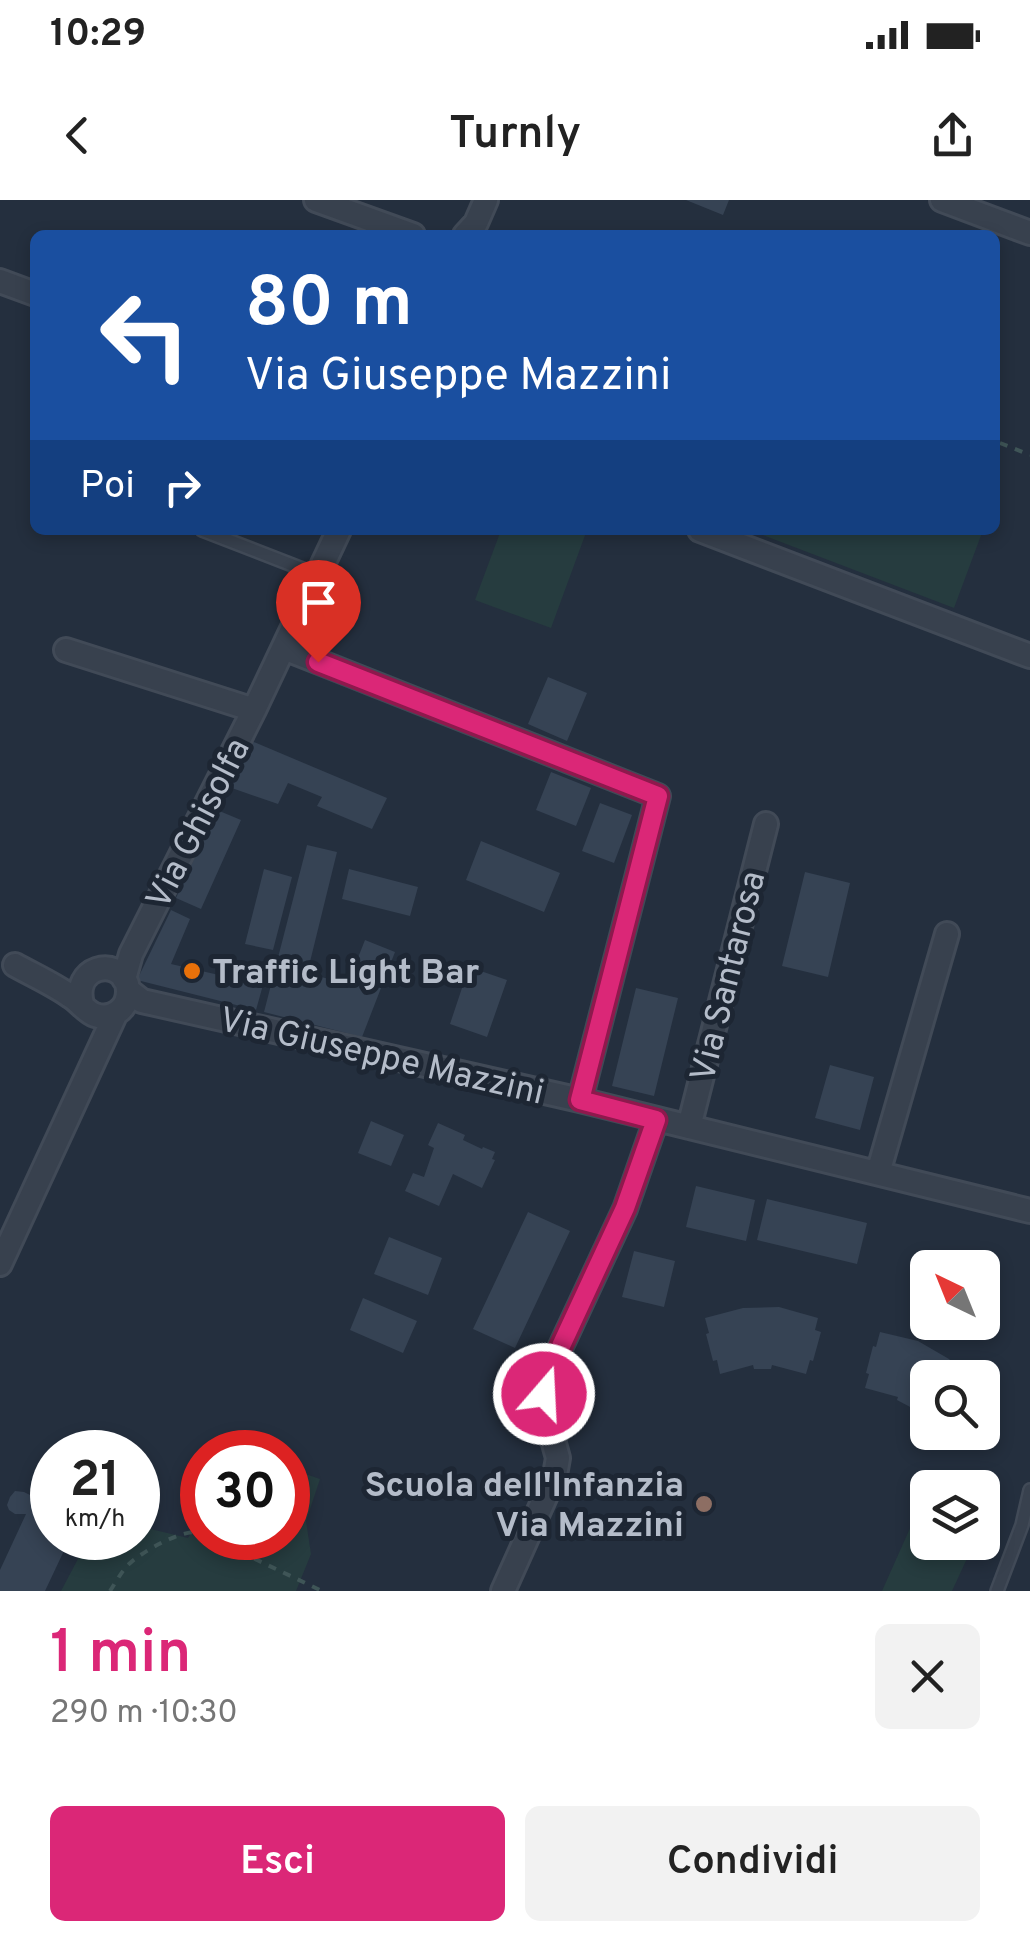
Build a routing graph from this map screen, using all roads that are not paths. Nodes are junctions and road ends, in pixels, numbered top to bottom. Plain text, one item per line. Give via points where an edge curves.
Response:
1 (316, 200) edge
2 (486, 200) edge
3 (942, 200) edge
4 (399, 230) edge
5 (470, 230) edge
6 (1030, 233) edge
7 (0, 282) edge
8 (30, 292) edge
9 (215, 535) edge
10 (337, 535) edge
11 (713, 535) edge
12 (318, 575) junction
13 (284, 648) junction
14 (66, 650) dead end
15 (1030, 656) edge
16 (254, 710) junction
17 (766, 824) dead end
18 (947, 934) dead end
19 (7, 964) edge
20 (118, 992) junction
21 (580, 1100) junction
22 (656, 1120) junction
23 (689, 1127) junction
24 (878, 1174) junction
25 (1030, 1211) edge
26 (0, 1264) edge
27 (1030, 1490) edge
28 (503, 1591) edge
29 (997, 1591) edge

1 - 4 street
2 - 5 street
3 - 6 street
7 - 8 street
9 - 12 lane
10 - 12 street, Via Ghisolfa
11 - 15 street
12 - 13 street, Via Ghisolfa
13 - 16 street, Via Ghisolfa
13 - 21 street via 658,796
14 - 16 street
16 - 20 street, Via Ghisolfa
17 - 23 street, Via Santarosa
18 - 24 street
19 - 20 street
19 - 20 street via 85,977 99,968
20 - 21 street, Via Giuseppe Mazzini
20 - 26 street, Via Ghisolfa
21 - 22 street, Via Giuseppe Mazzini
22 - 23 street, Via Giuseppe Mazzini
22 - 28 street via 625,1208 548,1374 544,1394 558,1458 555,1474
23 - 24 street, Via Giuseppe Mazzini
24 - 25 street, Via Giuseppe Mazzini
27 - 29 lane

